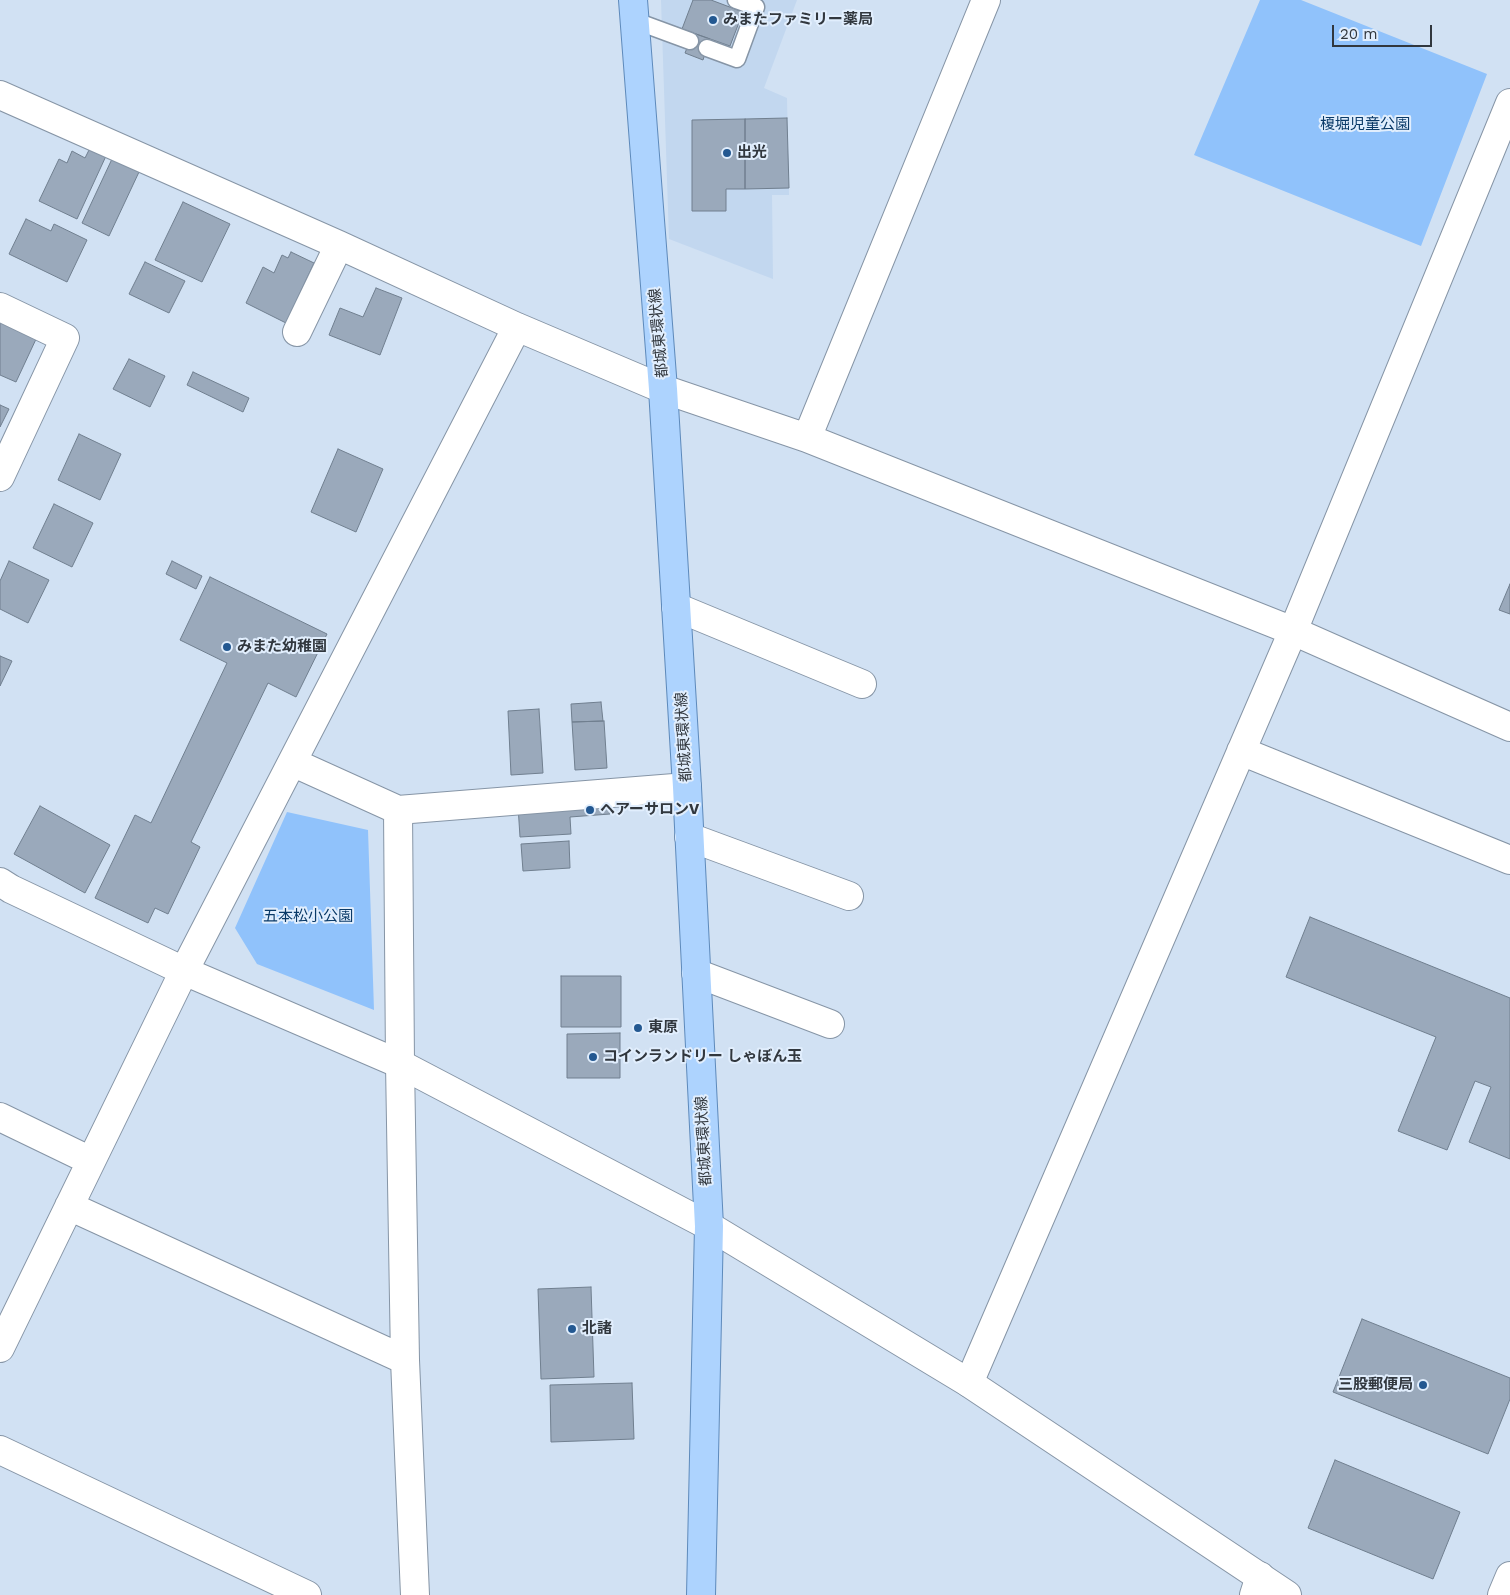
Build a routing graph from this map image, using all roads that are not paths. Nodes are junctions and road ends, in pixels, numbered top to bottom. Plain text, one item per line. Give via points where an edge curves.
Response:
1 (736, 0) edge
2 (986, 0) edge
3 (633, 10) edge
4 (690, 41) dead end
5 (707, 48) dead end
6 (0, 95) edge
7 (1510, 104) edge
8 (339, 245) junction
9 (0, 307) edge
10 (517, 327) junction
11 (297, 332) dead end
12 (663, 389) junction
13 (807, 438) junction
14 (0, 477) edge
15 (676, 607) junction
16 (1293, 631) junction
17 (862, 684) dead end
18 (1510, 727) edge
19 (1241, 751) junction
20 (292, 762) junction
21 (687, 787) junction
22 (398, 810) junction
23 (689, 837) junction
24 (1510, 860) edge
25 (0, 882) edge
26 (849, 896) dead end
27 (184, 971) junction
28 (696, 973) junction
29 (830, 1024) dead end
30 (400, 1064) junction
31 (0, 1117) edge
32 (91, 1161) junction
33 (69, 1206) junction
34 (708, 1226) junction
35 (0, 1348) edge
36 (405, 1360) junction
37 (968, 1383) junction
38 (0, 1450) edge
39 (1510, 1576) edge
40 (1257, 1586) edge
41 (307, 1595) edge
42 (415, 1595) edge
43 (701, 1595) edge
44 (1287, 1595) edge
45 (1502, 1595) edge

1 - 5 lane via 756,7 737,59
2 - 13 street
3 - 4 lane
3 - 12 main road, 都城東環状線
6 - 8 street
7 - 16 street
8 - 10 street
8 - 11 street
9 - 14 street via 65,338
10 - 12 street
10 - 20 street
12 - 13 street
12 - 15 main road, 都城東環状線
13 - 16 street
15 - 17 street
15 - 21 main road, 都城東環状線
16 - 18 street
16 - 19 street
19 - 24 street
19 - 37 street
20 - 22 street
20 - 27 street
21 - 22 street
21 - 23 main road, 都城東環状線
22 - 30 street
23 - 26 street
23 - 28 main road, 都城東環状線
25 - 27 street
27 - 30 street
27 - 32 street
28 - 29 street
28 - 34 main road, 都城東環状線
30 - 34 street
30 - 36 street
31 - 32 street
32 - 33 street
33 - 35 street
33 - 36 street
34 - 37 street
34 - 43 main road, 都城東環状線
36 - 42 street
37 - 40 street
38 - 41 street
39 - 45 street
40 - 44 street

